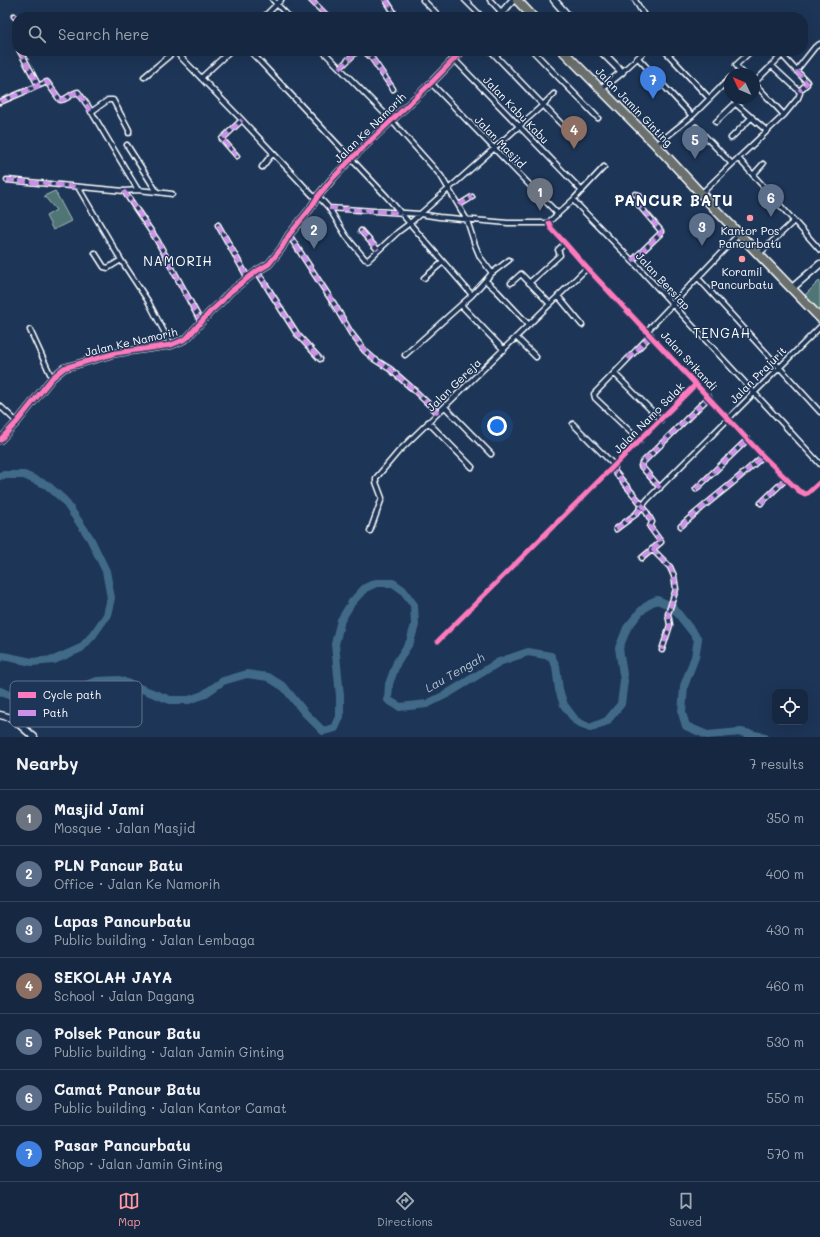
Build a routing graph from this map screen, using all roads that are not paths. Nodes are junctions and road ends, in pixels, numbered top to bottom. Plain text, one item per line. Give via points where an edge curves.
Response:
1 (273, 0) edge
2 (281, 0) edge
3 (310, 0) edge
4 (386, 0) edge
5 (423, 0) edge
6 (465, 0) edge
7 (490, 0) edge
8 (513, 0) edge
9 (517, 0) edge
10 (554, 0) edge
11 (635, 0) edge
12 (277, 4) junction
13 (393, 11) dead end
14 (269, 12) edge
15 (284, 12) edge
16 (323, 12) edge
17 (435, 12) edge
18 (477, 12) edge
19 (498, 12) edge
20 (503, 12) edge
21 (528, 12) edge
22 (565, 12) edge
23 (642, 12) edge
24 (820, 44) edge
25 (23, 56) edge
26 (169, 56) edge
27 (180, 56) edge
28 (225, 56) edge
29 (255, 56) edge
30 (328, 56) edge
31 (352, 56) edge
32 (370, 56) edge
33 (457, 56) edge
34 (496, 56) edge
35 (538, 56) edge
36 (569, 56) edge
37 (607, 56) edge
38 (670, 56) edge
39 (746, 56) edge
40 (781, 56) edge
41 (783, 56) edge
42 (808, 56) edge
43 (808, 56) edge
44 (638, 58) joint
45 (454, 59) junction
46 (772, 65) junction
47 (340, 68) junction
48 (739, 68) edge
49 (796, 71) junction
50 (622, 72) junction
51 (144, 77) dead end
52 (760, 77) edge
53 (201, 78) junction
54 (431, 83) junction
55 (724, 84) edge
56 (38, 85) junction
57 (393, 89) dead end
58 (601, 89) junction
59 (760, 89) edge
60 (799, 91) junction
61 (554, 94) dead end
62 (709, 98) junction
63 (0, 102) edge
64 (736, 104) joint
65 (543, 105) junction
66 (91, 112) junction
67 (784, 115) junction
68 (692, 116) junction
69 (598, 118) dead end
70 (752, 118) junction
71 (242, 120) junction
72 (391, 120) junction
73 (716, 122) dead end
74 (518, 126) junction
75 (696, 127) dead end
76 (767, 131) junction
77 (569, 132) dead end
78 (129, 133) dead end
79 (731, 138) dead end
80 (128, 145) dead end
81 (656, 145) junction
82 (494, 149) junction
83 (273, 153) junction
84 (237, 156) dead end
85 (352, 158) junction
86 (738, 158) junction
87 (732, 164) junction
88 (763, 164) dead end
89 (262, 167) dead end
90 (604, 167) dead end
91 (753, 175) junction
92 (8, 180) dead end
93 (78, 186) junction
94 (449, 189) junction
95 (138, 190) junction
96 (124, 191) junction
97 (582, 191) junction
98 (157, 192) junction
99 (702, 193) junction
100 (172, 194) dead end
101 (635, 194) dead end
102 (472, 197) dead end
103 (317, 198) junction
104 (573, 200) junction
105 (459, 205) junction
106 (329, 208) junction
107 (402, 213) junction
108 (420, 214) junction
109 (558, 214) junction
110 (467, 220) junction
111 (794, 221) junction
112 (410, 223) junction
113 (549, 224) junction
114 (218, 225) dead end
115 (361, 231) dead end
116 (739, 234) junction
117 (289, 235) junction
118 (565, 243) junction
119 (378, 250) junction
120 (820, 250) edge
121 (95, 253) dead end
122 (759, 254) junction
123 (121, 260) junction
124 (509, 260) dead end
125 (632, 261) junction
126 (443, 262) junction
127 (820, 264) edge
128 (587, 268) junction
129 (257, 272) junction
130 (492, 273) junction
131 (248, 278) junction
132 (424, 278) dead end
133 (698, 278) junction
134 (486, 280) junction
135 (511, 283) dead end
136 (529, 283) junction
137 (791, 288) junction
138 (472, 294) junction
139 (558, 296) junction
140 (550, 304) junction
141 (460, 305) junction
142 (672, 305) junction
143 (820, 318) edge
144 (201, 322) junction
145 (529, 325) junction
146 (582, 325) dead end
147 (820, 327) edge
148 (30, 330) dead end
149 (647, 331) junction
150 (651, 335) junction
151 (516, 337) junction
152 (171, 345) junction
153 (504, 350) junction
154 (405, 355) dead end
155 (536, 357) dead end
156 (320, 359) dead end
157 (780, 368) junction
158 (614, 373) junction
159 (52, 378) junction
160 (696, 384) junction
161 (755, 393) junction
162 (709, 397) junction
163 (0, 406) edge
164 (445, 407) junction
165 (820, 412) edge
166 (438, 413) junction
167 (729, 419) junction
168 (661, 420) junction
169 (17, 422) junction
170 (428, 422) junction
171 (573, 424) dead end
172 (748, 439) junction
173 (0, 440) edge
174 (640, 441) junction
175 (491, 454) dead end
176 (763, 456) junction
177 (820, 464) edge
178 (615, 466) junction
179 (472, 467) dead end
180 (786, 479) junction
181 (820, 482) edge
182 (660, 488) junction
183 (696, 489) dead end
184 (761, 503) dead end
185 (643, 506) junction
186 (681, 526) dead end
187 (616, 529) dead end
188 (370, 531) dead end
189 (652, 550) junction
190 (642, 558) dead end
191 (438, 641) dead end
192 (662, 650) dead end
193 (0, 715) edge
194 (10, 718) edge
195 (22, 727) edge
196 (34, 737) edge

1 - 12 street
2 - 12 street
3 - 16 street
4 - 13 street
5 - 17 street
6 - 18 street
7 - 19 street
8 - 20 street
9 - 21 highway
10 - 22 street
11 - 23 street
12 - 14 street
12 - 15 street
24 - 43 street
25 - 56 street
26 - 51 street
27 - 53 street
28 - 53 street
29 - 85 street
30 - 47 street
31 - 47 street
32 - 57 street
33 - 45 street, Jalan Ke Namorih
34 - 65 street
35 - 69 street
36 - 58 highway, Jalan Jamin Ginting
37 - 50 street
38 - 62 street
39 - 48 street via 737,64
40 - 46 street
41 - 49 street
42 - 49 street
44 - 50 street
44 - 68 street
45 - 54 street, Jalan Ke Namorih
45 - 74 street, Jalan Kabu Kabu
46 - 52 street
46 - 60 street
47 - 72 street
49 - 60 street via 808,83
50 - 58 street
53 - 71 street
54 - 72 street, Jalan Ke Namorih
54 - 82 street, Jalan Masjid
55 - 62 street
56 - 63 street
56 - 66 street via 47,82 61,100 78,92
58 - 81 highway, Jalan Jamin Ginting
59 - 67 street
60 - 67 street via 798,98
61 - 65 street
62 - 68 street
64 - 70 street
64 - 73 street
65 - 74 street
65 - 77 street
66 - 78 street via 108,100 113,100
66 - 95 street
67 - 76 street
68 - 81 street
70 - 76 street
70 - 79 street
71 - 83 street
71 - 84 street via 222,139
72 - 85 street, Jalan Ke Namorih
72 - 94 street via 437,171
74 - 82 street
74 - 97 street, Jalan Kabu Kabu
75 - 87 street
76 - 86 street
80 - 98 street
81 - 99 highway, Jalan Jamin Ginting
82 - 94 street
82 - 109 street, Jalan Masjid
83 - 89 street
83 - 103 street
85 - 103 street, Jalan Ke Namorih
85 - 107 street
86 - 87 street
86 - 91 street
87 - 99 street
88 - 91 street
90 - 97 street
91 - 111 street
92 - 93 street
93 - 96 street
93 - 123 street
94 - 105 street
94 - 108 street
95 - 96 street
95 - 98 street
96 - 144 street via 160,245
97 - 104 street
98 - 100 street
99 - 116 highway, Jalan Jamin Ginting
101 - 125 street via 641,199 638,204 661,233
102 - 105 street
103 - 106 street
103 - 117 street, Jalan Ke Namorih
104 - 109 street
104 - 125 street, Jalan Bersiap
105 - 110 street
106 - 107 street
106 - 119 street via 346,236 365,259 369,260
107 - 108 street
107 - 112 street
108 - 110 street
108 - 112 street
109 - 113 street
110 - 113 street
110 - 130 street via 480,257
111 - 120 street
111 - 122 street
112 - 119 street
112 - 126 street
113 - 118 street, Jalan Srikandi
114 - 131 street
115 - 119 street
116 - 122 highway, Jalan Jamin Ginting
116 - 133 street
117 - 129 street, Jalan Ke Namorih via 269,264
117 - 166 street via 365,351 390,369
118 - 128 street, Jalan Srikandi
118 - 136 street via 558,250 560,255
121 - 123 street via 106,268
122 - 137 highway, Jalan Jamin Ginting
123 - 152 street via 148,301
124 - 130 street
125 - 142 street, Jalan Bersiap
126 - 132 street
126 - 138 street
127 - 137 street
128 - 139 street, Jalan Gereja
128 - 149 street, Jalan Srikandi
129 - 131 street, Jalan Ke Namorih
129 - 156 street via 297,334
130 - 134 street
131 - 144 street, Jalan Ke Namorih via 230,292
133 - 142 street
133 - 157 street
134 - 138 street
134 - 145 street
135 - 136 street via 521,274
136 - 140 street
137 - 143 highway, Jalan Jamin Ginting
138 - 141 street
139 - 140 street, Jalan Gereja
139 - 146 street
140 - 145 street, Jalan Gereja
141 - 153 street
141 - 154 street
142 - 149 street
142 - 161 street, Jalan Bersiap
144 - 152 street, Jalan Ke Namorih via 187,338
145 - 151 street, Jalan Gereja
147 - 157 street, Jalan Prajurit
148 - 159 street
149 - 150 street, Jalan Srikandi
150 - 158 street
150 - 160 street, Jalan Srikandi
151 - 153 street, Jalan Gereja
151 - 155 street
152 - 159 street, Jalan Ke Namorih via 116,353 64,368
153 - 164 street, Jalan Gereja
157 - 161 street, Jalan Prajurit
157 - 165 street
158 - 168 street
158 - 174 street via 594,394 595,398
159 - 169 street, Jalan Ke Namorih
160 - 162 street, Jalan Srikandi
160 - 168 street, Jalan Namo Salak
161 - 167 street, Jalan Prajurit
161 - 177 street, Jalan Bersiap
162 - 167 street, Jalan Srikandi
162 - 182 street via 642,463 641,466
163 - 169 street
164 - 166 street, Jalan Gereja
164 - 175 street
166 - 170 street, Jalan Gereja
167 - 172 street, Jalan Srikandi
167 - 182 street, Jalan Prajurit
168 - 174 street, Jalan Namo Salak
169 - 173 street, Jalan Ke Namorih
170 - 179 street
170 - 188 street, Jalan Gereja via 376,478 382,498
171 - 178 street, Jalan Namo Salak
172 - 176 street, Jalan Srikandi
172 - 183 street
174 - 178 street, Jalan Namo Salak
176 - 180 street, Jalan Srikandi
176 - 186 street
178 - 185 street via 615,472
178 - 191 street
180 - 181 street, Jalan Srikandi via 805,494
180 - 184 street
182 - 185 street, Jalan Prajurit
185 - 187 street, Jalan Prajurit
185 - 189 street via 652,522 650,528 661,542
189 - 190 street
189 - 192 street via 670,567 676,589 668,614 670,625
193 - 194 street
195 - 196 street

